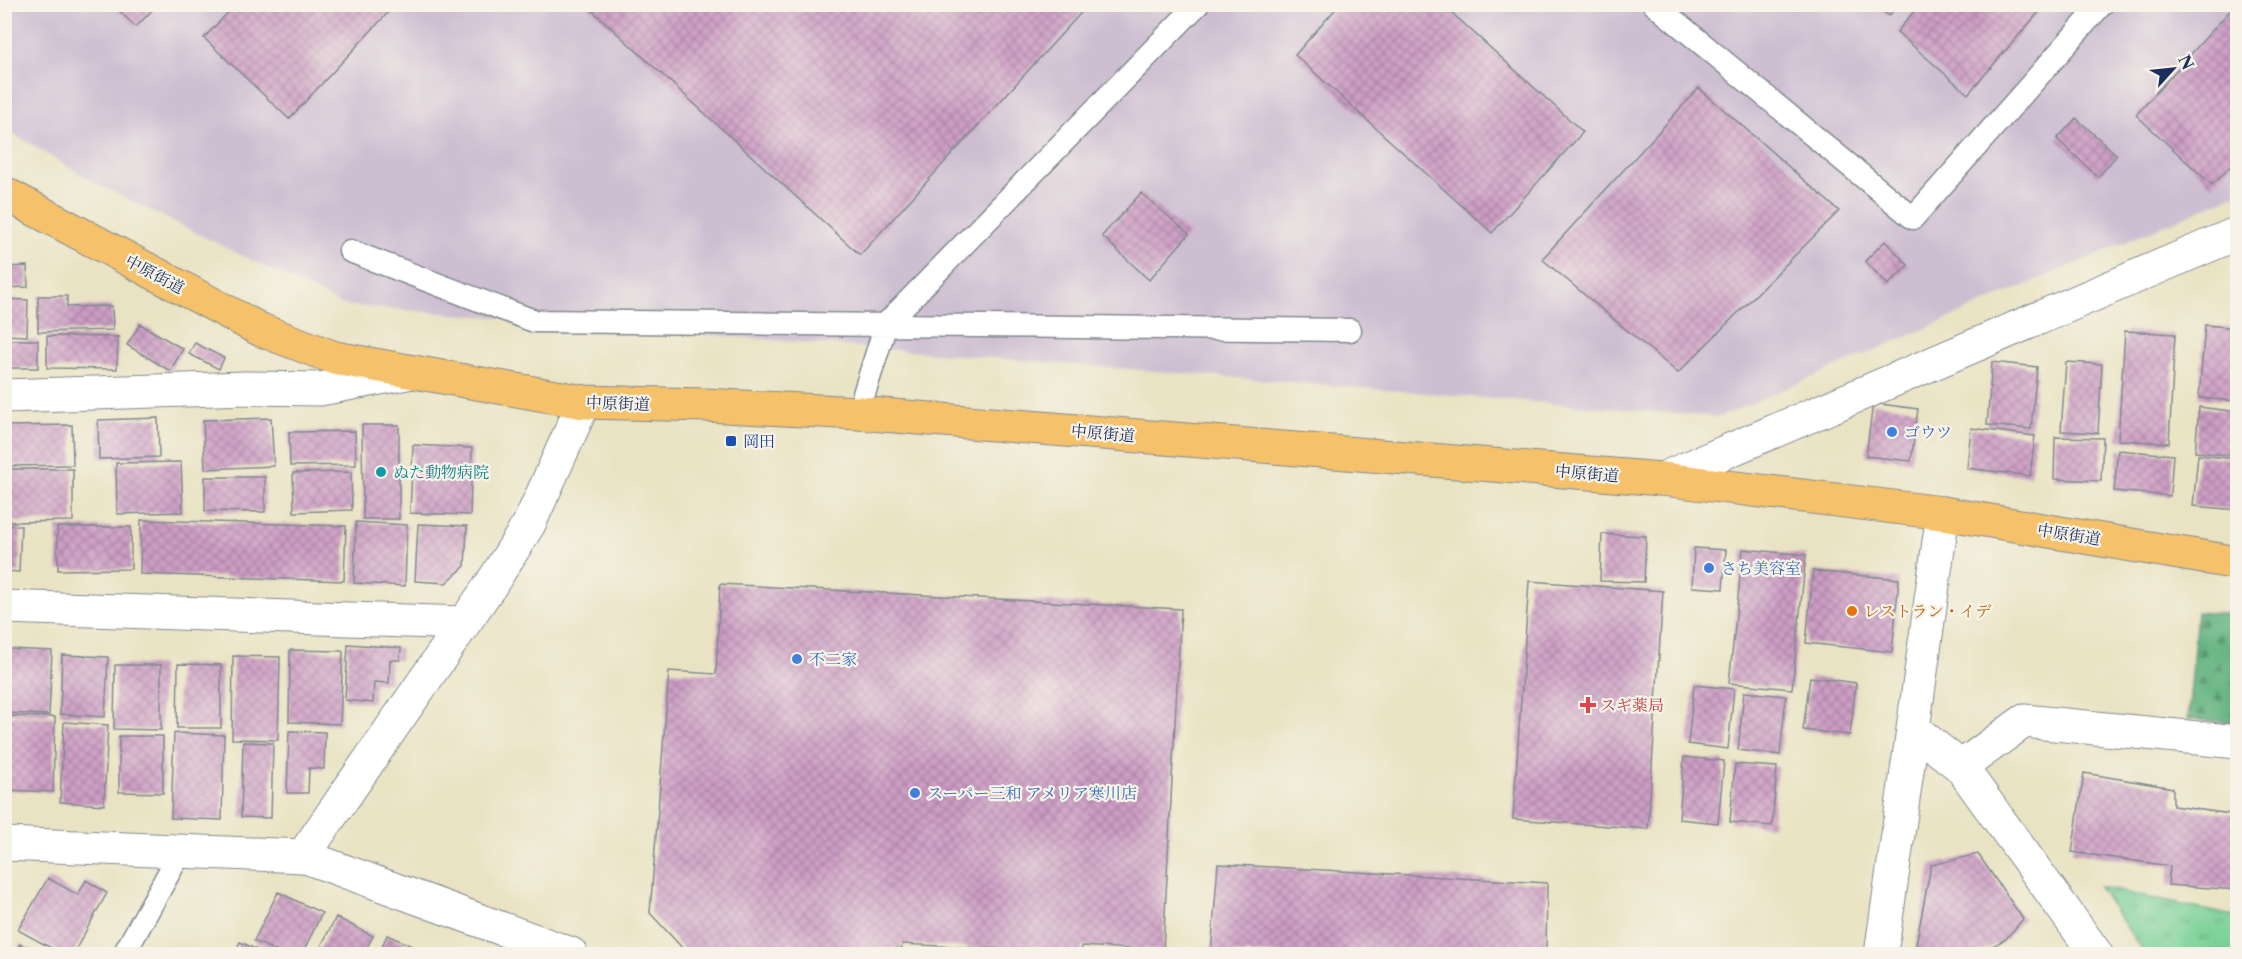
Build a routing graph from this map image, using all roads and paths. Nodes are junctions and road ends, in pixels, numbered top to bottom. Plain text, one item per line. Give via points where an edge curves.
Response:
1 (1198, 4) edge
2 (1654, 4) edge
3 (2102, 4) edge
4 (4, 193) edge
5 (2238, 233) edge
6 (350, 251) dead end
7 (886, 324) junction
8 (1350, 330) dead end
9 (407, 373) junction
10 (4, 396) edge
11 (584, 402) junction
12 (858, 413) junction
13 (1662, 479) junction
14 (1943, 513) junction
15 (2238, 562) edge
16 (4, 608) edge
17 (464, 623) junction
18 (1912, 729) junction
19 (2238, 742) edge
20 (1961, 766) junction
21 (4, 844) edge
22 (181, 851) junction
23 (303, 856) junction
24 (124, 954) edge
25 (571, 954) edge
26 (1881, 954) edge
27 (2096, 954) edge

1 - 7 lane
2 - 3 lane via 1913,219
4 - 9 main road, 中原街道 via 261,330 335,358
5 - 13 street
6 - 7 lane via 534,321
7 - 8 lane
7 - 12 lane
9 - 10 street via 320,389
9 - 11 main road, 中原街道
11 - 12 main road, 中原街道
11 - 17 street via 529,524
12 - 13 main road, 中原街道
13 - 14 main road, 中原街道
14 - 15 main road, 中原街道
14 - 18 street
16 - 17 street
17 - 23 street
18 - 20 street
18 - 26 street
19 - 20 street via 2024,721
20 - 27 street
21 - 22 street
22 - 23 street
22 - 24 lane
23 - 25 street

